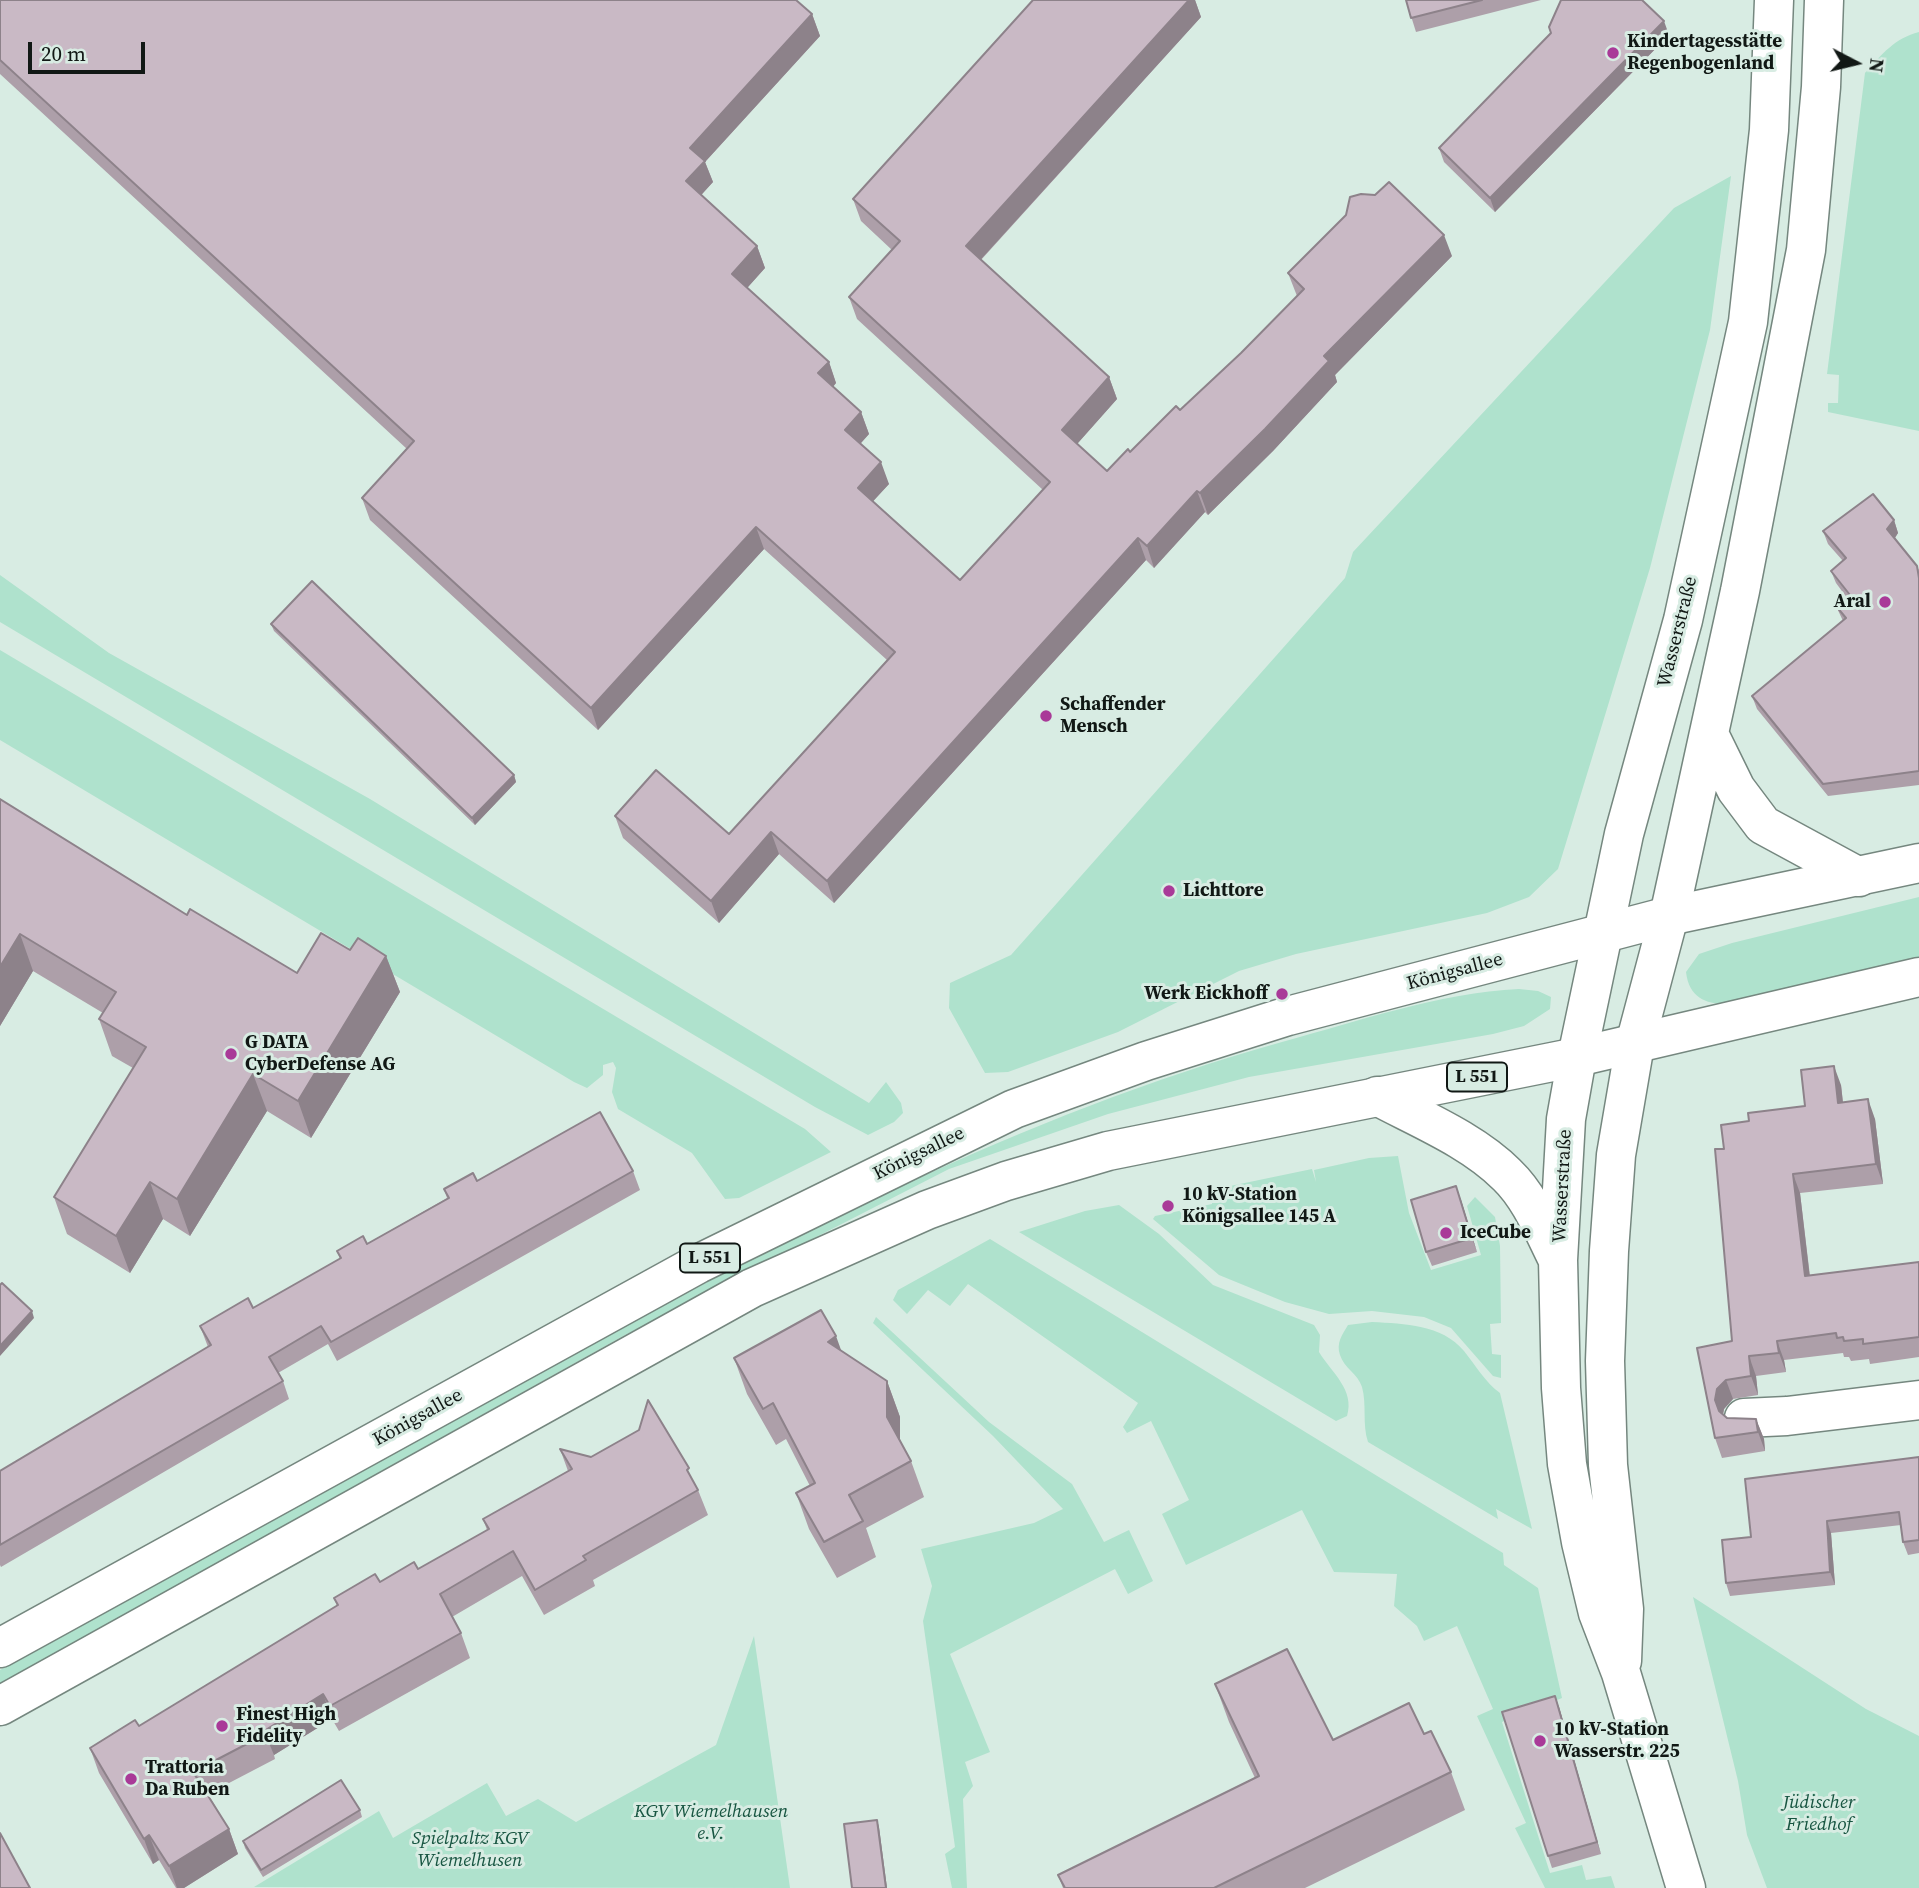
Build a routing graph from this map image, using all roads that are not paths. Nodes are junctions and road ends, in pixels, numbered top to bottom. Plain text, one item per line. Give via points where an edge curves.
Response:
1 (1773, 0) edge
2 (1809, 0) edge
3 (1824, 0) edge
4 (1836, 0) edge
5 (1709, 734) junction
6 (1919, 863) edge
7 (1859, 877) junction
8 (1669, 916) junction
9 (1602, 933) junction
10 (1919, 977) edge
11 (1635, 1044) junction
12 (1577, 1057) junction
13 (1377, 1096) junction
14 (1558, 1260) junction
15 (1919, 1400) edge
16 (1744, 1418) edge
17 (0, 1648) edge
18 (1621, 1673) junction
19 (0, 1706) edge
20 (1686, 1888) edge

1 - 9 main road, Wasserstraße via 1769,130 1748,322 1684,620
2 - 3 main road
3 - 4 main road
3 - 5 main road, Wasserstraße via 1806,250
5 - 7 main road via 1736,789 1763,825
5 - 8 main road, Wasserstraße
6 - 7 main road, Königsallee / L 551
7 - 8 main road, Königsallee / L 551
8 - 9 main road, Königsallee / L 551
8 - 11 main road, Wasserstraße
9 - 12 main road, Wasserstraße
9 - 17 main road, Königsallee / L 551 via 1288,1016 1014,1109 698,1264
10 - 11 main road, L 551
11 - 12 main road, L 551
11 - 18 main road, Wasserstraße via 1616,1155 1605,1361 1608,1465 1624,1609
12 - 13 main road, L 551
12 - 14 main road, Wasserstraße via 1566,1119
13 - 14 main road, Wasserstraße via 1454,1138 1507,1175 1531,1207
13 - 19 main road, L 551 via 1108,1152 1006,1181 821,1256 740,1295
14 - 18 main road, Wasserstraße via 1567,1464 1598,1613
15 - 16 main road
18 - 20 main road, Wasserstraße

